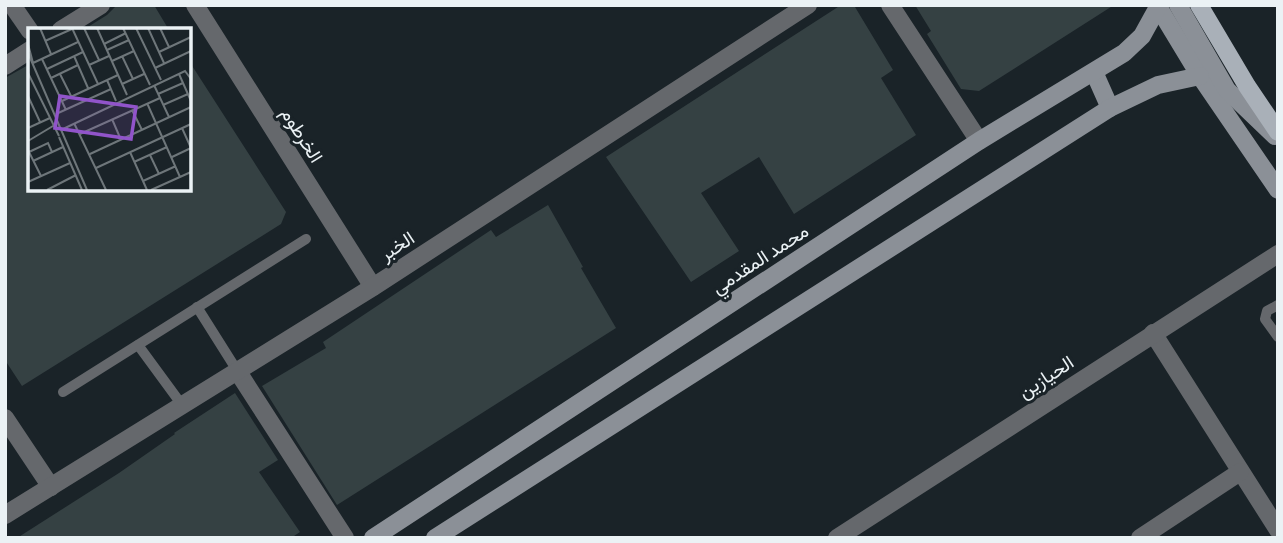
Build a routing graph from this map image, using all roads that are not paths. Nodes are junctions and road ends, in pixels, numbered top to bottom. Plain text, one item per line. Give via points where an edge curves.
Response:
1 (12, 5) edge
2 (101, 5) edge
3 (195, 5) edge
4 (808, 5) edge
5 (890, 5) edge
6 (1178, 5) edge
7 (1199, 5) edge
8 (1157, 6) edge
9 (28, 28) edge
10 (64, 28) edge
11 (28, 51) edge
12 (5, 66) edge
13 (1094, 72) junction
14 (1200, 76) junction
15 (1110, 108) junction
16 (1278, 132) edge
17 (1278, 138) edge
18 (979, 141) junction
19 (1278, 190) edge
20 (306, 239) dead end
21 (1278, 254) edge
22 (373, 287) junction
23 (1278, 305) edge
24 (197, 307) junction
25 (1153, 332) junction
26 (1278, 337) edge
27 (138, 345) junction
28 (238, 372) junction
29 (63, 392) dead end
30 (182, 405) junction
31 (5, 418) edge
32 (1240, 472) junction
33 (51, 487) junction
34 (5, 516) edge
35 (1278, 530) edge
36 (345, 538) edge
37 (373, 538) edge
38 (435, 538) edge
39 (837, 538) edge
40 (1140, 538) edge

1 - 9 street
2 - 10 street
3 - 22 street, الخرطوم
4 - 22 street, الخبر
5 - 18 street
6 - 17 street via 1227,90
7 - 16 main road
8 - 13 street, محمد المقدمي via 1142,36
8 - 14 street
11 - 12 street
13 - 15 street
13 - 18 street, محمد المقدمي
14 - 15 street via 1158,86
14 - 19 street
15 - 38 street
18 - 37 street, محمد المقدمي
20 - 24 lane
21 - 25 street, الحيازين
22 - 28 street, الخبر
23 - 26 lane via 1267,311 1265,319
24 - 27 lane
24 - 28 lane
25 - 32 street
25 - 39 street, الحيازين
27 - 29 lane
27 - 30 lane
28 - 30 street, الخبر
28 - 36 street
30 - 33 street, الخبر
31 - 33 street
32 - 35 street
32 - 40 street
33 - 34 street, الخبر

